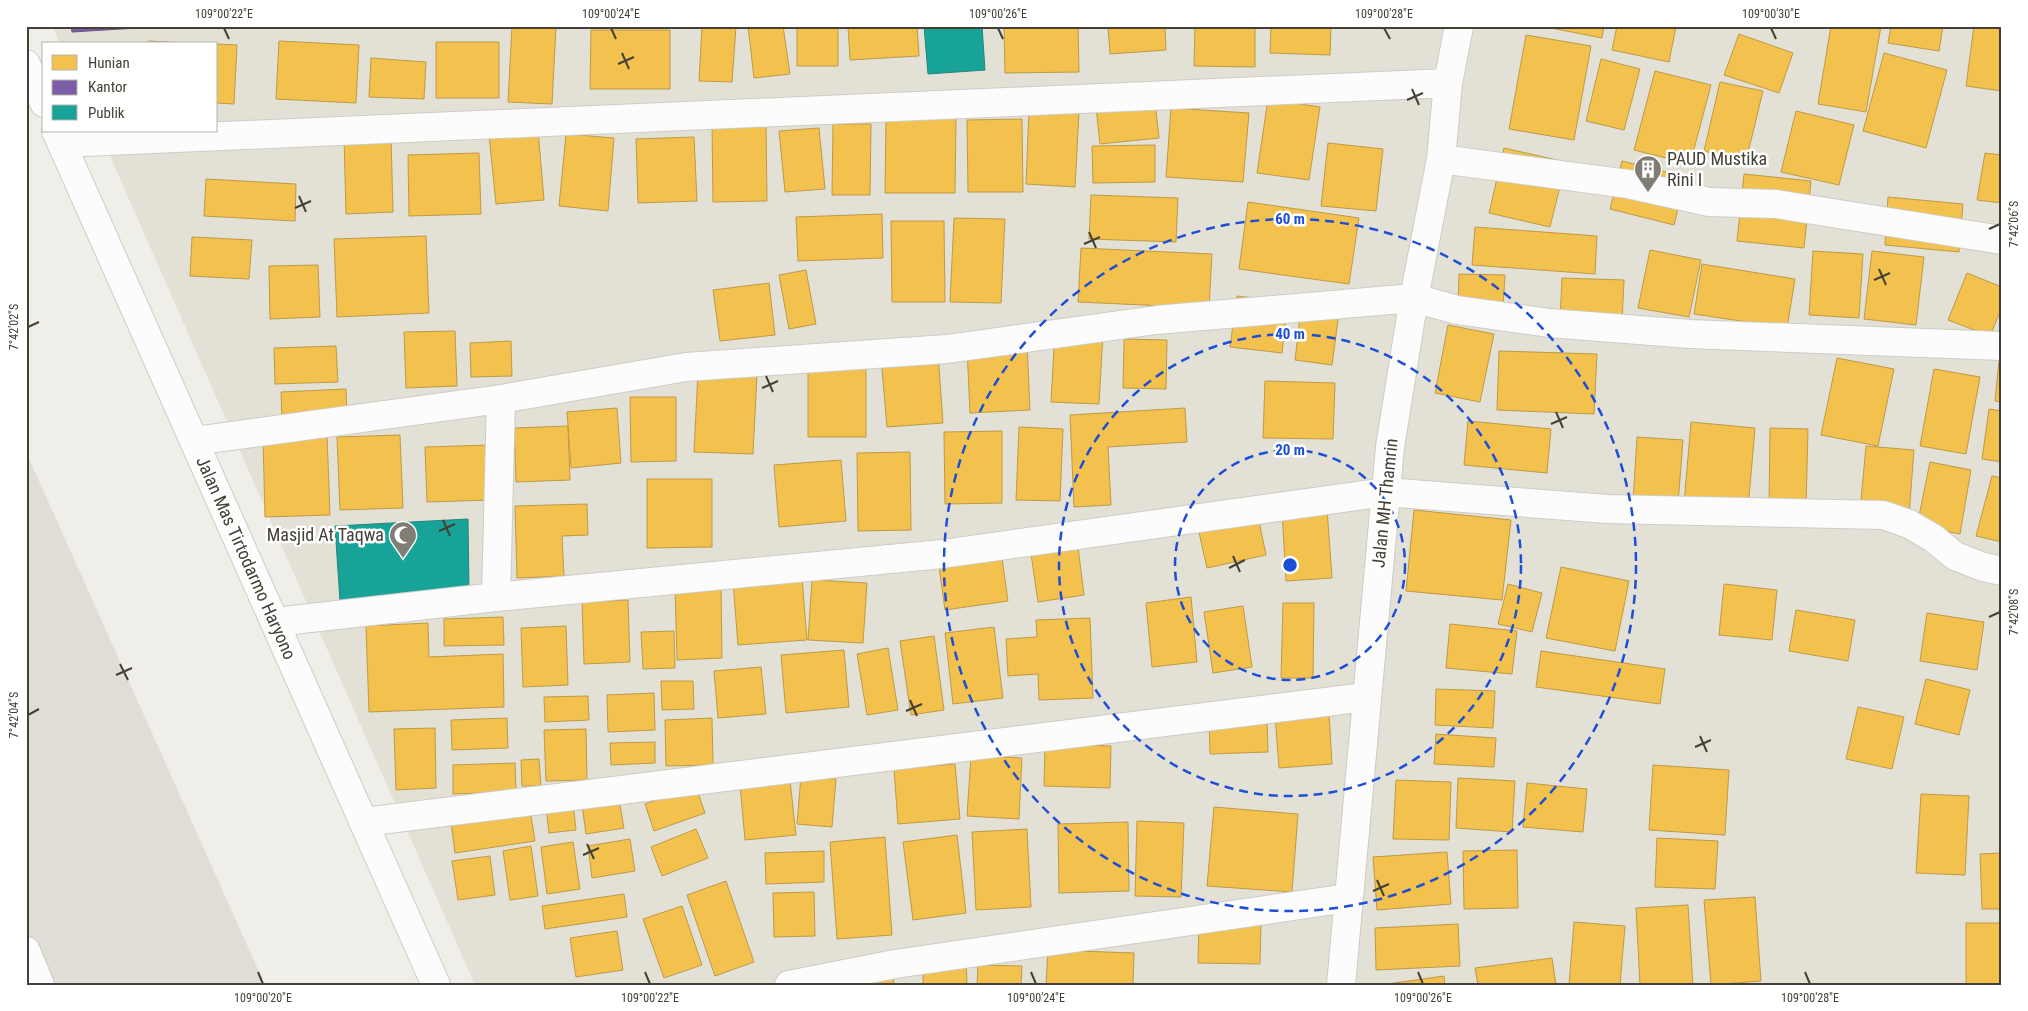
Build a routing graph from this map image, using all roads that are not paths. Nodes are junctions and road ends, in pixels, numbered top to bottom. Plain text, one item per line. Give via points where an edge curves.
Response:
1 (1459, 26) edge
2 (26, 64) edge
3 (1448, 83) junction
4 (42, 99) edge
5 (218, 131) edge
6 (188, 132) edge
7 (59, 137) edge
8 (1441, 158) junction
9 (2002, 240) edge
10 (1414, 298) junction
11 (2002, 346) edge
12 (501, 399) junction
13 (194, 441) junction
14 (1385, 492) junction
15 (2002, 571) edge
16 (496, 597) junction
17 (275, 622) junction
18 (1366, 697) junction
19 (364, 822) junction
20 (1348, 898) junction
21 (26, 951) edge
22 (40, 985) edge
23 (436, 985) edge
24 (789, 985) edge
25 (1341, 985) edge

1 - 3 street, Jalan MH Thamrin
2 - 4 street
3 - 5 street
3 - 8 street, Jalan MH Thamrin
6 - 7 street
7 - 13 street, Jalan Mas Tirtodarmo Haryono
8 - 9 street via 1628,184 1709,202 1776,204
8 - 10 street, Jalan MH Thamrin
10 - 11 street via 1457,310 1549,323 1690,334
10 - 12 street via 1156,320 947,349 686,367
10 - 14 street, Jalan MH Thamrin
12 - 13 street
12 - 16 street
13 - 17 street, Jalan Mas Tirtodarmo Haryono
14 - 15 street via 1607,509 1883,515 1909,524 1955,556
14 - 16 street via 942,554
14 - 18 street, Jalan MH Thamrin
16 - 17 street
17 - 19 street, Jalan Mas Tirtodarmo Haryono
18 - 19 street
18 - 20 street, Jalan MH Thamrin
19 - 23 street, Jalan Mas Tirtodarmo Haryono
20 - 24 street via 895,964
20 - 25 street, Jalan MH Thamrin
21 - 22 street

